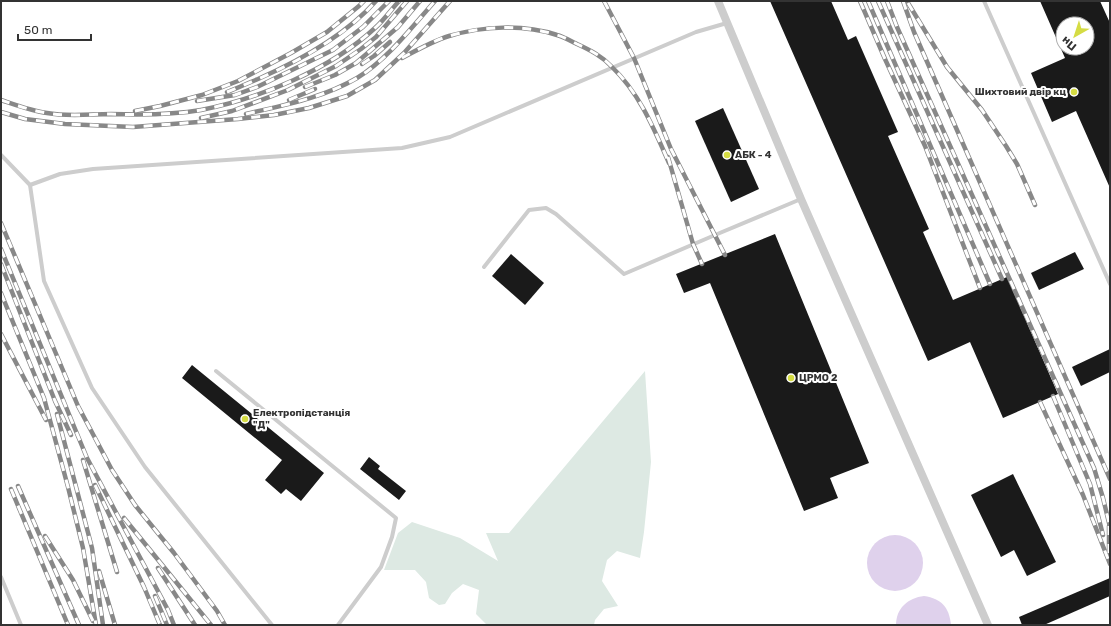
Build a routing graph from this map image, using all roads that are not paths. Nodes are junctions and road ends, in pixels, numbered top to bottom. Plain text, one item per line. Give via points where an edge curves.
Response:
1 (718, 1) edge
2 (984, 1) edge
3 (728, 23) junction
4 (1, 155) edge
5 (30, 185) junction
6 (801, 199) junction
7 (484, 267) dead end
8 (1110, 284) edge
9 (216, 371) dead end
10 (1, 577) edge
11 (21, 625) edge
12 (272, 625) edge
13 (338, 625) edge
14 (988, 625) edge

1 - 3 street
2 - 8 lane
3 - 5 lane via 696,32 450,138 402,148 93,169 60,174
3 - 6 street
4 - 5 lane
5 - 12 lane via 44,281 92,388 145,467
6 - 7 lane via 624,274 556,214 546,208 529,210
6 - 14 street
9 - 13 lane via 396,518 381,567
10 - 11 lane

